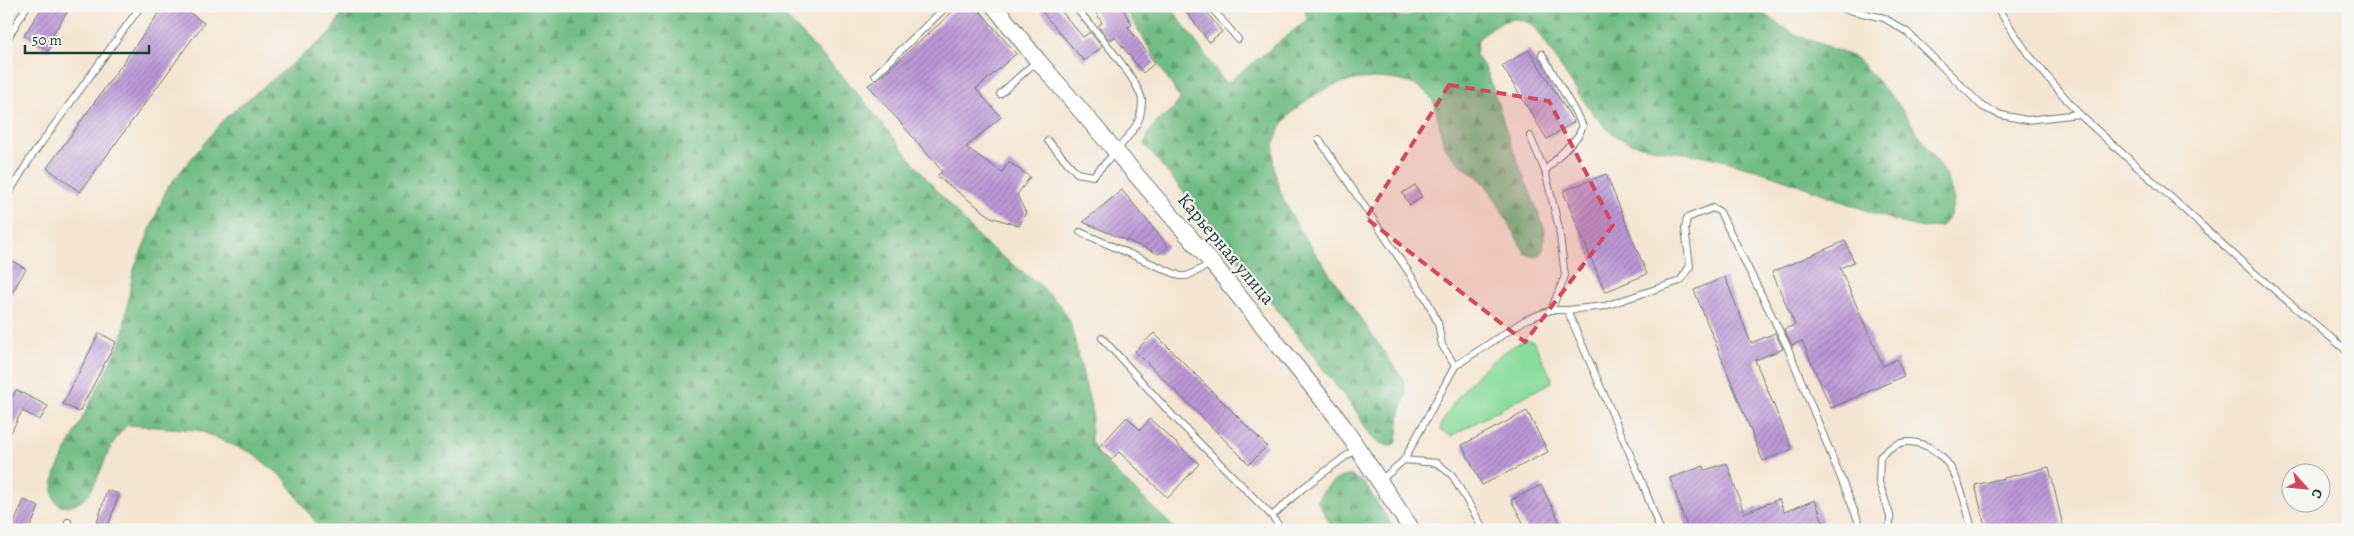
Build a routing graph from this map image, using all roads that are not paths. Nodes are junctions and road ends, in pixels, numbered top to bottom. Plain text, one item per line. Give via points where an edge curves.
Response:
1 (27, 6) edge
2 (141, 6) edge
3 (947, 6) edge
4 (994, 6) edge
5 (1074, 6) edge
6 (1210, 6) edge
7 (1832, 6) edge
8 (1996, 6) edge
9 (1238, 39) dead end
10 (6, 41) edge
11 (1542, 54) dead end
12 (1039, 62) junction
13 (875, 75) dead end
14 (1000, 94) dead end
15 (2079, 114) junction
16 (1530, 136) dead end
17 (1319, 139) dead end
18 (1048, 141) dead end
19 (1117, 151) junction
20 (1545, 171) junction
21 (6, 198) edge
22 (1080, 232) dead end
23 (1212, 264) junction
24 (1551, 310) junction
25 (1566, 310) junction
26 (1102, 338) dead end
27 (2348, 352) edge
28 (1455, 366) junction
29 (1358, 447) junction
30 (1404, 460) junction
31 (1380, 481) junction
32 (1272, 516) junction
33 (68, 522) dead end
34 (66, 530) edge
35 (1282, 530) edge
36 (1412, 530) edge
37 (1484, 530) edge
38 (1660, 530) edge
39 (1862, 530) edge
40 (1890, 530) edge
41 (1972, 530) edge

1 - 10 lane
2 - 21 lane via 31,157
3 - 13 lane
4 - 12 street, Карьерная улица
5 - 19 lane via 1106,42 1142,100 1140,118
6 - 9 lane
7 - 15 lane via 1884,18 1907,32 1983,107 2001,115 2026,120
8 - 15 lane via 2028,54
11 - 20 lane via 1583,126 1578,136
12 - 14 lane via 1030,66
12 - 19 street, Карьерная улица
15 - 27 lane via 2252,271
16 - 20 lane
17 - 28 lane via 1426,298 1438,323 1442,345
18 - 19 lane via 1077,173 1093,176
19 - 23 street, Карьерная улица
20 - 24 lane via 1559,228 1565,276
22 - 23 lane via 1180,276
23 - 29 street, Карьерная улица
24 - 25 lane
24 - 28 lane via 1525,320
25 - 38 lane
25 - 39 lane via 1605,306 1680,281 1690,266 1685,229 1687,218 1713,208 1720,212 1787,346
26 - 32 lane via 1173,416
28 - 30 lane
29 - 31 street, Карьерная улица
29 - 32 lane
30 - 31 lane
30 - 37 lane via 1437,463 1452,475
31 - 36 street, Карьерная улица
32 - 35 lane
33 - 34 lane
40 - 41 lane via 1890,515 1879,482 1880,457 1892,446 1909,441 1925,444 1944,455 1963,495

